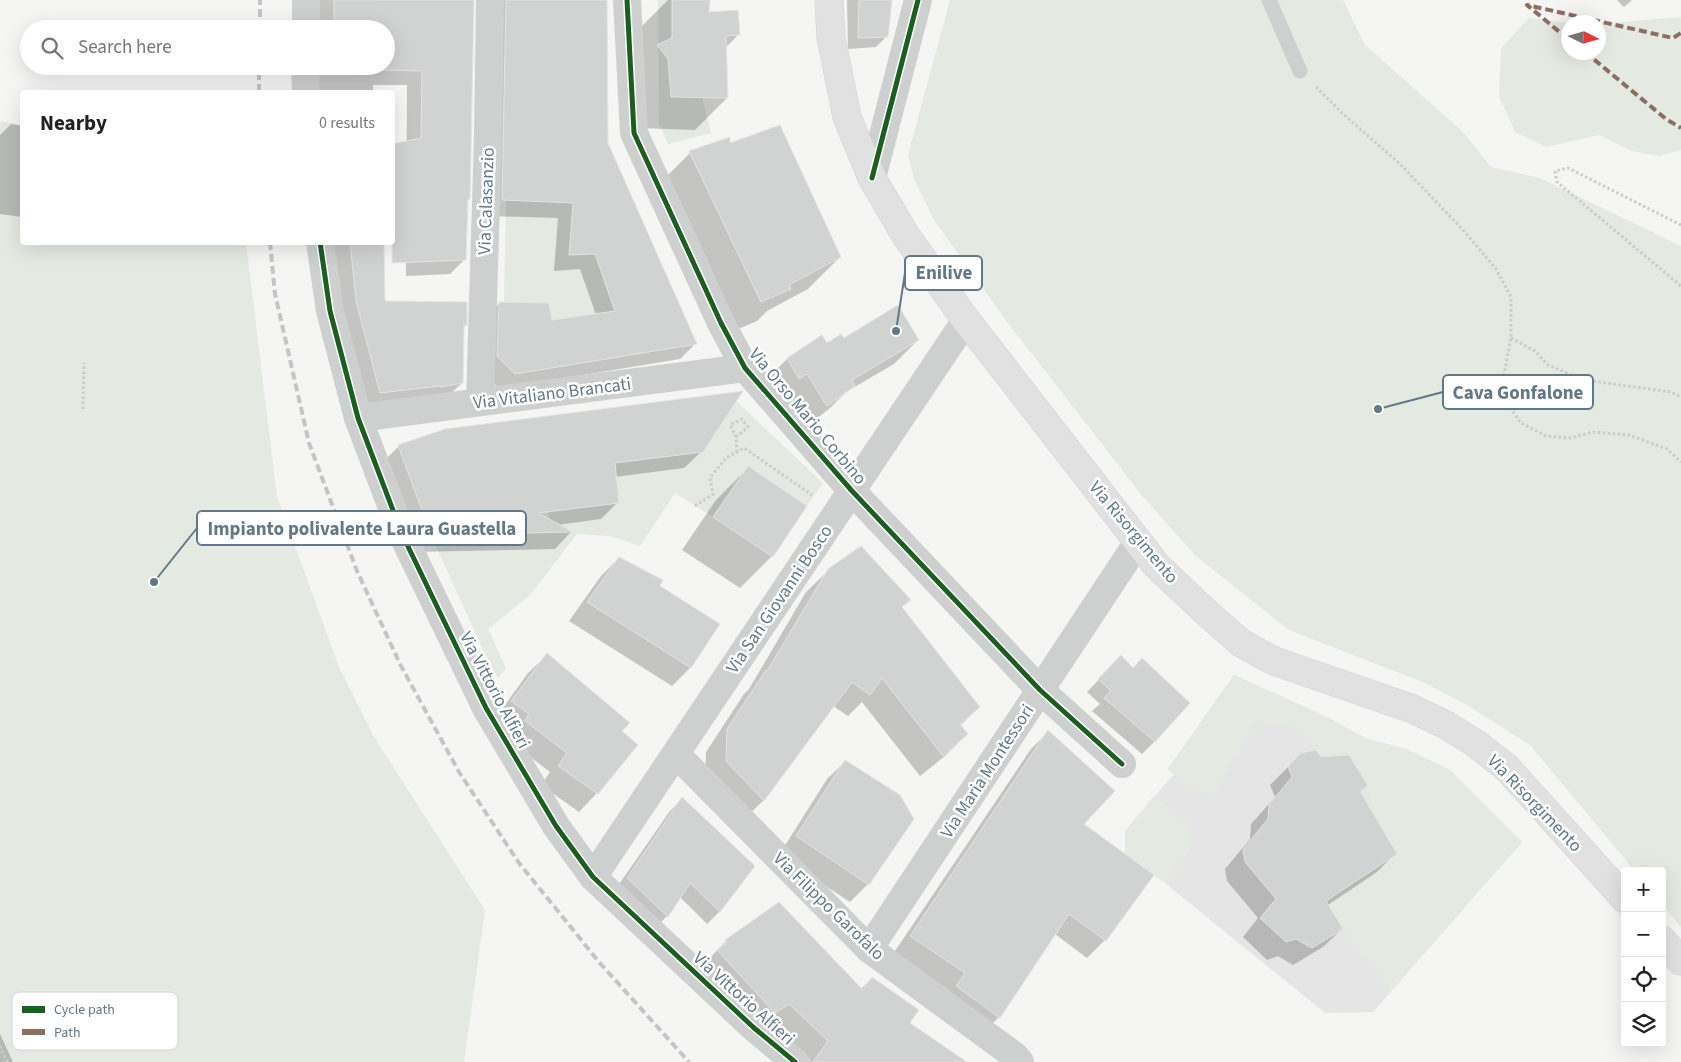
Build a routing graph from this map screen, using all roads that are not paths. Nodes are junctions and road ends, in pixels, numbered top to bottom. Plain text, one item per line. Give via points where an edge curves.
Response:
1 (306, 0) edge
2 (490, 0) edge
3 (627, 0) edge
4 (829, 0) edge
5 (918, 0) edge
6 (1269, 0) edge
7 (306, 20) edge
8 (1300, 71) road end
9 (305, 75) edge
10 (306, 90) edge
11 (872, 178) junction
12 (320, 245) edge
13 (966, 320) junction
14 (746, 368) junction
15 (480, 402) junction
16 (358, 418) junction
17 (852, 491) junction
18 (1138, 542) junction
19 (1040, 690) junction
20 (676, 754) junction
21 (1122, 764) dead end
22 (593, 878) junction
23 (1621, 894) edge
24 (1666, 944) edge
25 (868, 949) junction
26 (1681, 960) edge
27 (795, 1062) edge
28 (1020, 1062) edge

1 - 7 street
2 - 15 street, Via Calasanzio
3 - 14 street, Via Orso Mario Corbino via 634,133 721,323
4 - 11 main road, Via Risorgimento via 831,37 847,118
5 - 11 street
6 - 8 lane
9 - 10 street
11 - 13 main road, Via Risorgimento via 906,236
12 - 16 street, Via Vittorio Alfieri via 330,311
13 - 17 street, Via San Giovanni Bosco
13 - 18 main road, Via Risorgimento
14 - 15 street, Via Vitaliano Brancati
14 - 17 street, Via Orso Mario Corbino
15 - 16 street, Via Vitaliano Brancati
16 - 22 street, Via Vittorio Alfieri via 402,534 486,708 556,826
17 - 19 street, Via Orso Mario Corbino
17 - 20 street, Via San Giovanni Bosco
18 - 19 street, Via Maria Montessori
18 - 23 main road, Via Risorgimento via 1157,566 1242,643 1274,661 1413,709 1475,742 1507,768
19 - 21 street, Via Orso Mario Corbino
19 - 25 street, Via Maria Montessori
20 - 22 street, Via San Giovanni Bosco
20 - 25 street, Via Filippo Garofalo
22 - 27 street, Via Vittorio Alfieri via 752,1027
24 - 26 main road
25 - 28 street, Via Filippo Garofalo

